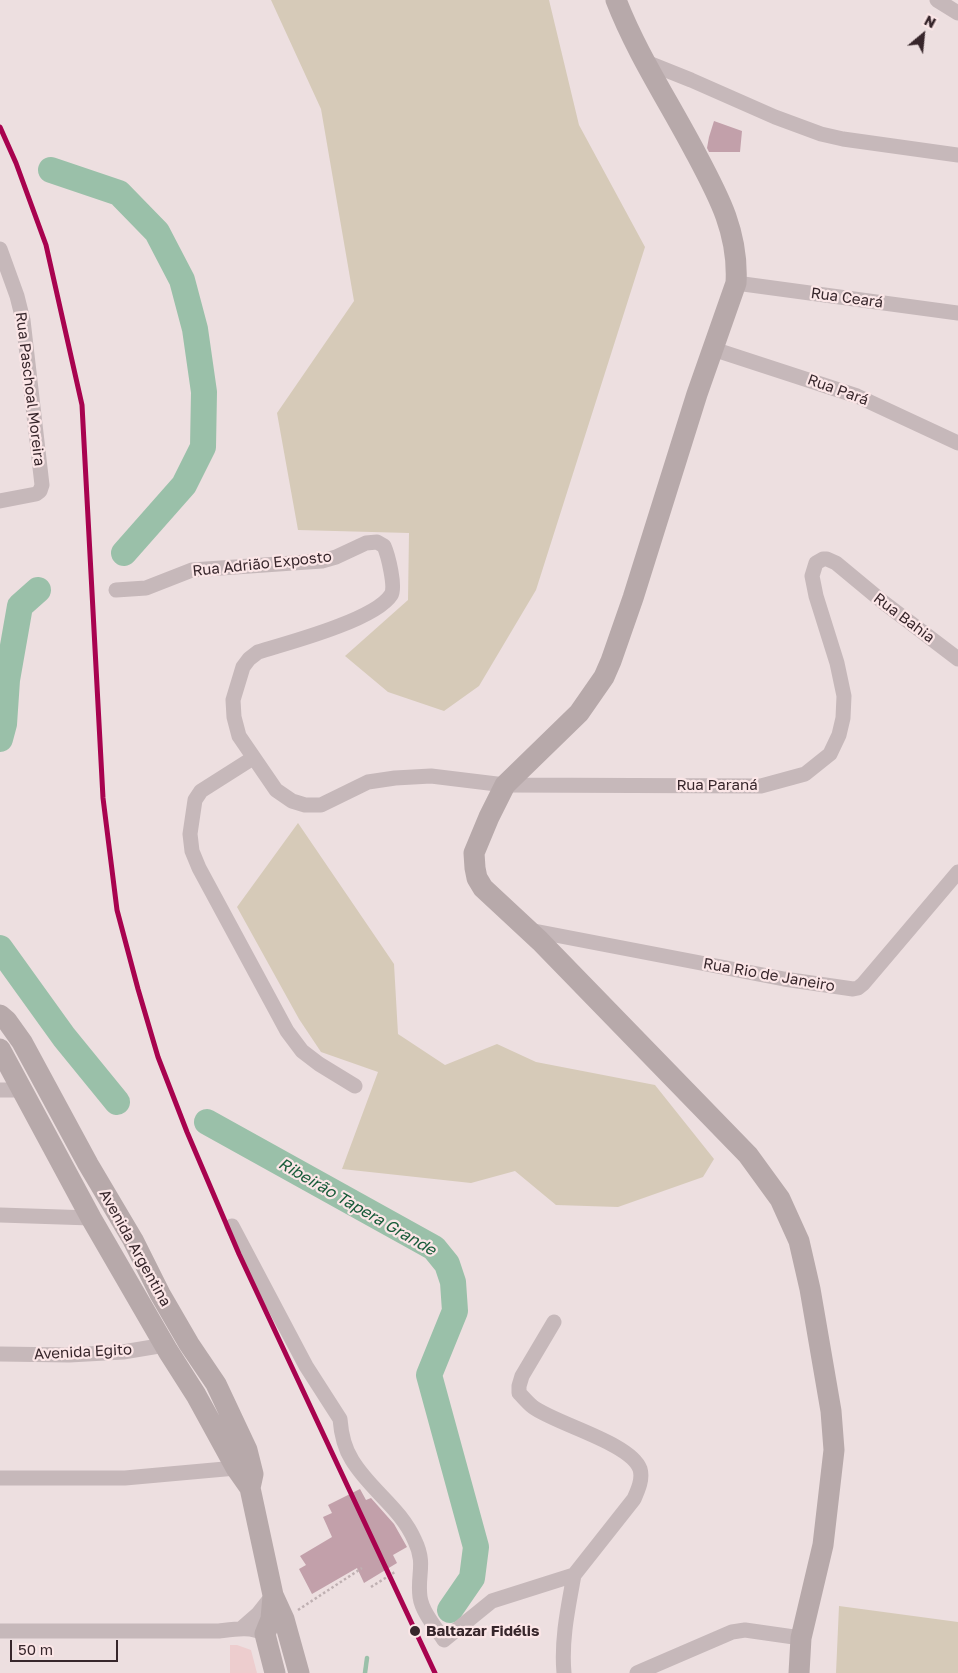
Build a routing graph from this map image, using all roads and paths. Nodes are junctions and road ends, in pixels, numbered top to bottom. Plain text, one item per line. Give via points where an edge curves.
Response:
1 (616, 0) edge
2 (936, 0) edge
3 (958, 12) edge
4 (646, 62) junction
5 (958, 155) edge
6 (0, 249) edge
7 (736, 284) junction
8 (958, 313) edge
9 (713, 349) junction
10 (958, 443) edge
11 (0, 501) edge
12 (850, 575) joint
13 (116, 590) dead end
14 (958, 659) edge
15 (253, 758) junction
16 (505, 785) junction
17 (958, 872) edge
18 (529, 930) junction
19 (0, 1014) edge
20 (0, 1049) edge
21 (355, 1086) dead end
22 (0, 1090) edge
23 (22, 1090) junction
24 (0, 1215) edge
25 (91, 1218) junction
26 (232, 1226) dead end
27 (554, 1322) dead end
28 (165, 1345) junction
29 (0, 1354) edge
30 (185, 1376) junction
31 (211, 1376) junction
32 (196, 1395) junction
33 (236, 1468) junction
34 (0, 1478) edge
35 (250, 1488) junction
36 (362, 1568) dead end
37 (395, 1572) dead end
38 (574, 1575) junction
39 (371, 1587) dead end
40 (274, 1595) junction
41 (284, 1619) junction
42 (242, 1628) junction
43 (0, 1631) edge
44 (265, 1634) junction
45 (801, 1638) junction
46 (275, 1673) edge
47 (299, 1673) edge
48 (564, 1673) edge
49 (637, 1673) edge
50 (799, 1673) edge

1 - 4 main road
2 - 3 street
4 - 5 street via 822,134
4 - 7 main road via 723,204 733,236
6 - 11 street, Rua Paschoal Moreira via 23,320 42,485 36,494
7 - 8 street, Rua Ceará
7 - 9 main road
9 - 10 street, Rua Pará via 857,396
9 - 16 main road via 630,607 604,677 579,713
12 - 14 street, Rua Bahia
12 - 16 street, Rua Paraná via 827,559 820,560 813,569 816,596 844,696 839,735 830,754 805,774 761,786
13 - 15 street, Rua Adrião Exposto via 146,588 192,570 322,561 366,543 377,542 384,546 393,586 386,600 368,614 344,624 258,652 243,667 233,700 234,717 239,736
15 - 16 street, Rua Adrião Exposto via 276,790 305,805 321,805 368,782 395,778 431,776
15 - 21 street via 197,795 190,834 192,851 286,1031 318,1064
16 - 18 main road via 474,854 475,868 483,888
17 - 18 street, Rua Rio de Janeiro via 863,984 853,989 784,979
18 - 45 main road via 748,1154 780,1199 799,1240 831,1410 834,1450 823,1545
19 - 31 main road, Avenida Argentina via 22,1042 160,1294
20 - 23 main road, Avenida Argentina
22 - 23 street
23 - 25 main road, Avenida Argentina
24 - 25 street
25 - 28 main road, Avenida Argentina
26 - 38 street via 306,1366 340,1420 351,1459 405,1520 422,1559 422,1604 444,1640 492,1601
27 - 38 street via 522,1376 519,1393 540,1411 614,1446 634,1460 640,1469 640,1486 634,1499
28 - 29 street, Avenida Egito via 123,1352 69,1355
28 - 30 main road, Avenida Argentina
30 - 31 main road via 197,1377 204,1373
30 - 32 main road, Avenida Argentina
31 - 32 main road
31 - 35 main road, Avenida Argentina via 247,1450 253,1474
32 - 33 main road, Avenida Argentina
33 - 34 street via 125,1478
33 - 35 main road, Avenida Argentina
35 - 40 main road, Avenida Argentina
36 - 41 path
37 - 39 path
38 - 48 street via 564,1631
40 - 41 main road
40 - 42 street
40 - 44 main road
41 - 47 main road
42 - 43 street via 209,1631
42 - 44 street
44 - 46 main road
45 - 49 street via 745,1630 732,1632
45 - 50 main road

